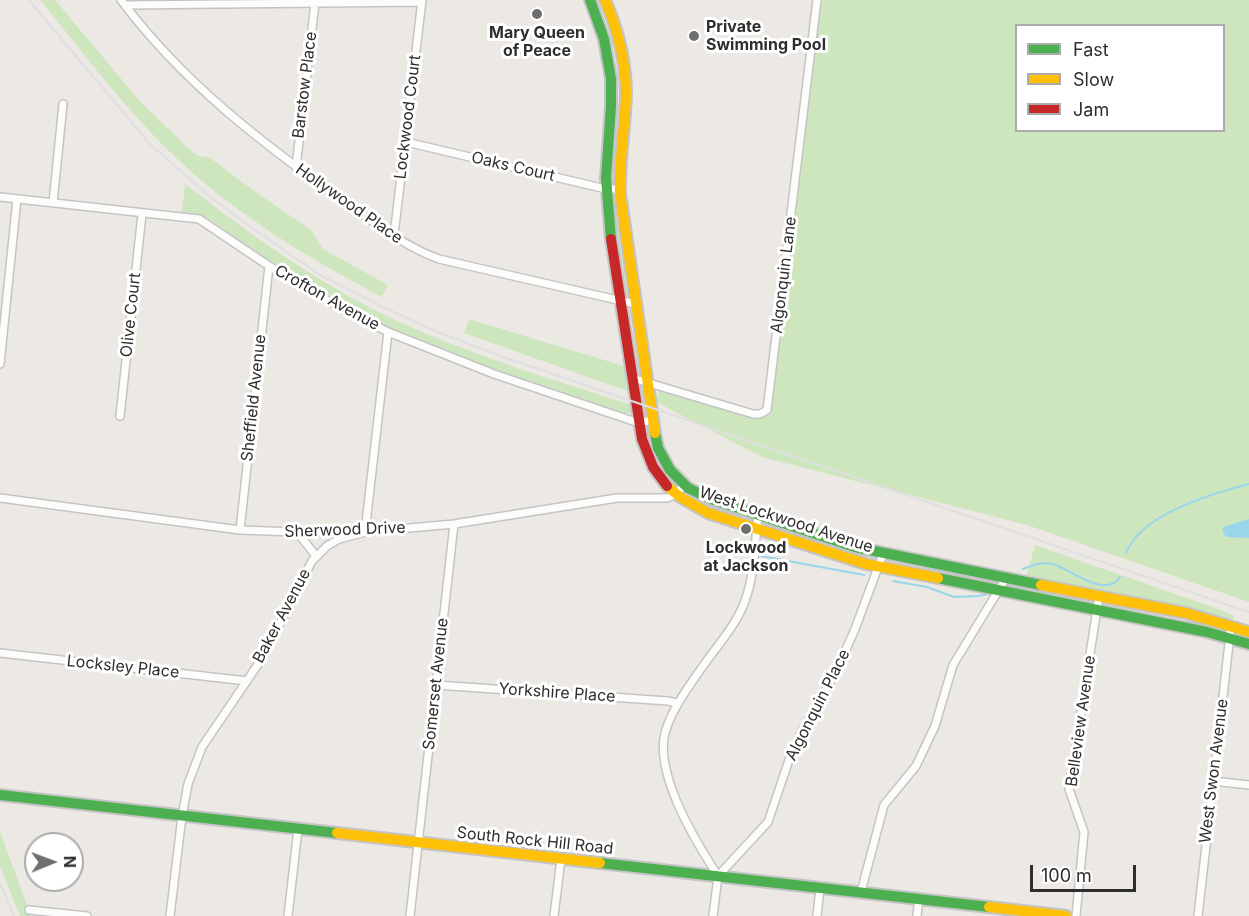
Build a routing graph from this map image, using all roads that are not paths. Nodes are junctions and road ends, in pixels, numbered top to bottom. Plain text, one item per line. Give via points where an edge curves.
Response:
1 (590, 0) edge
2 (605, 0) edge
3 (817, 0) edge
4 (422, 1) edge
5 (124, 3) edge
6 (315, 3) junction
7 (614, 23) junction
8 (600, 27) junction
9 (63, 104) dead end
10 (406, 142) junction
11 (296, 167) junction
12 (606, 189) junction
13 (620, 189) junction
14 (0, 197) edge
15 (17, 199) junction
16 (53, 203) junction
17 (142, 213) junction
18 (394, 235) junction
19 (268, 266) junction
20 (621, 301) junction
21 (635, 304) junction
22 (387, 332) junction
23 (0, 364) edge
24 (632, 378) junction
25 (646, 381) junction
26 (120, 416) dead end
27 (652, 420) junction
28 (639, 423) junction
29 (684, 484) junction
30 (675, 495) junction
31 (0, 498) edge
32 (759, 515) junction
33 (454, 524) junction
34 (757, 529) junction
35 (240, 530) junction
36 (297, 532) junction
37 (365, 532) junction
38 (883, 554) junction
39 (316, 556) junction
40 (879, 567) junction
41 (1006, 578) junction
42 (999, 590) junction
43 (1099, 596) junction
44 (1097, 609) junction
45 (1231, 626) junction
46 (1249, 632) edge
47 (1230, 638) junction
48 (1249, 644) edge
49 (0, 653) edge
50 (247, 681) junction
51 (436, 685) junction
52 (677, 703) junction
53 (1213, 781) junction
54 (1249, 785) edge
55 (0, 795) edge
56 (182, 816) junction
57 (298, 829) junction
58 (418, 843) junction
59 (561, 859) junction
60 (718, 876) junction
61 (820, 888) junction
62 (861, 892) junction
63 (919, 898) junction
64 (29, 910) dead end
65 (87, 916) edge
66 (170, 916) edge
67 (288, 916) edge
68 (410, 916) edge
69 (554, 916) edge
70 (713, 916) edge
71 (817, 916) edge
72 (917, 916) edge
73 (1066, 916) edge
74 (1076, 916) edge
75 (1198, 916) edge

1 - 8 main road, West Lockwood Avenue
2 - 7 main road, West Lockwood Avenue
3 - 25 street, Algonquin Lane via 767,410 753,414
4 - 6 street
4 - 10 street, Lockwood Court
5 - 6 street
5 - 11 street, Hollywood Place via 183,72
6 - 11 street, Barstow Place
7 - 8 main road
7 - 13 main road, West Lockwood Avenue via 626,93
8 - 12 main road, West Lockwood Avenue via 611,86
9 - 16 street
10 - 12 street, Oaks Court
10 - 18 street, Lockwood Court
11 - 18 street, Hollywood Place
12 - 13 street, Oaks Court
12 - 20 main road, West Lockwood Avenue
13 - 21 main road, West Lockwood Avenue
14 - 15 street, Crofton Avenue
15 - 16 street, Crofton Avenue
15 - 23 street
16 - 17 street, Crofton Avenue
17 - 19 street, Crofton Avenue via 199,219
17 - 26 street, Olive Court
18 - 20 street, Hollywood Place via 439,259
19 - 22 street, Crofton Avenue
19 - 35 street, Sheffield Avenue
20 - 21 street, Hollywood Place
20 - 24 main road, West Lockwood Avenue
21 - 25 main road, West Lockwood Avenue
22 - 28 street, Crofton Avenue via 494,374
22 - 37 street
24 - 25 street, Algonquin Lane
24 - 28 main road, West Lockwood Avenue
25 - 27 main road, West Lockwood Avenue
27 - 28 street
27 - 29 main road, West Lockwood Avenue via 663,458
28 - 30 main road, West Lockwood Avenue via 652,467
29 - 30 street
29 - 32 main road, West Lockwood Avenue via 711,499
30 - 33 street, Sherwood Drive via 659,499 617,498
30 - 34 main road, West Lockwood Avenue via 708,513
31 - 35 street, Sherwood Drive
32 - 34 street
32 - 38 main road, West Lockwood Avenue
33 - 37 street, Sherwood Drive
33 - 51 street, Somerset Avenue
34 - 40 main road, West Lockwood Avenue
34 - 52 street via 745,602
35 - 36 street, Sherwood Drive
36 - 37 street, Sherwood Drive
36 - 39 street
37 - 39 street, Baker Avenue via 339,539
38 - 40 street, Algonquin Place
38 - 41 main road, West Lockwood Avenue
39 - 50 street, Baker Avenue
40 - 42 main road, West Lockwood Avenue
40 - 60 street, Algonquin Place via 837,670 789,760 768,822
41 - 42 street
41 - 43 main road, West Lockwood Avenue
42 - 44 main road, West Lockwood Avenue
42 - 62 street via 953,665 935,726 916,766 881,813
43 - 44 street, Belleview Avenue
43 - 45 main road, West Lockwood Avenue
44 - 47 main road, West Lockwood Avenue
44 - 74 street, Belleview Avenue via 1069,789 1084,832
45 - 46 main road, West Lockwood Avenue
45 - 47 street, West Swon Avenue
47 - 48 main road, West Lockwood Avenue
47 - 53 street, West Swon Avenue
49 - 50 street, Locksley Place
50 - 56 street, Baker Avenue via 202,747 188,784
51 - 52 street, Yorkshire Place
51 - 58 street, Somerset Avenue
52 - 60 street via 664,738 666,768 680,809
53 - 54 street
53 - 75 street, West Swon Avenue
55 - 56 main road, South Rock Hill Road
56 - 57 main road, South Rock Hill Road
56 - 66 street, Baker Avenue
57 - 58 main road, South Rock Hill Road
57 - 67 street
58 - 59 main road, South Rock Hill Road
58 - 68 street, Somerset Avenue
59 - 60 main road, South Rock Hill Road
59 - 69 street
60 - 61 main road, South Rock Hill Road
60 - 70 street
61 - 62 main road, South Rock Hill Road
61 - 71 street
62 - 63 main road, South Rock Hill Road
63 - 72 street
63 - 73 main road, South Rock Hill Road
64 - 65 street

